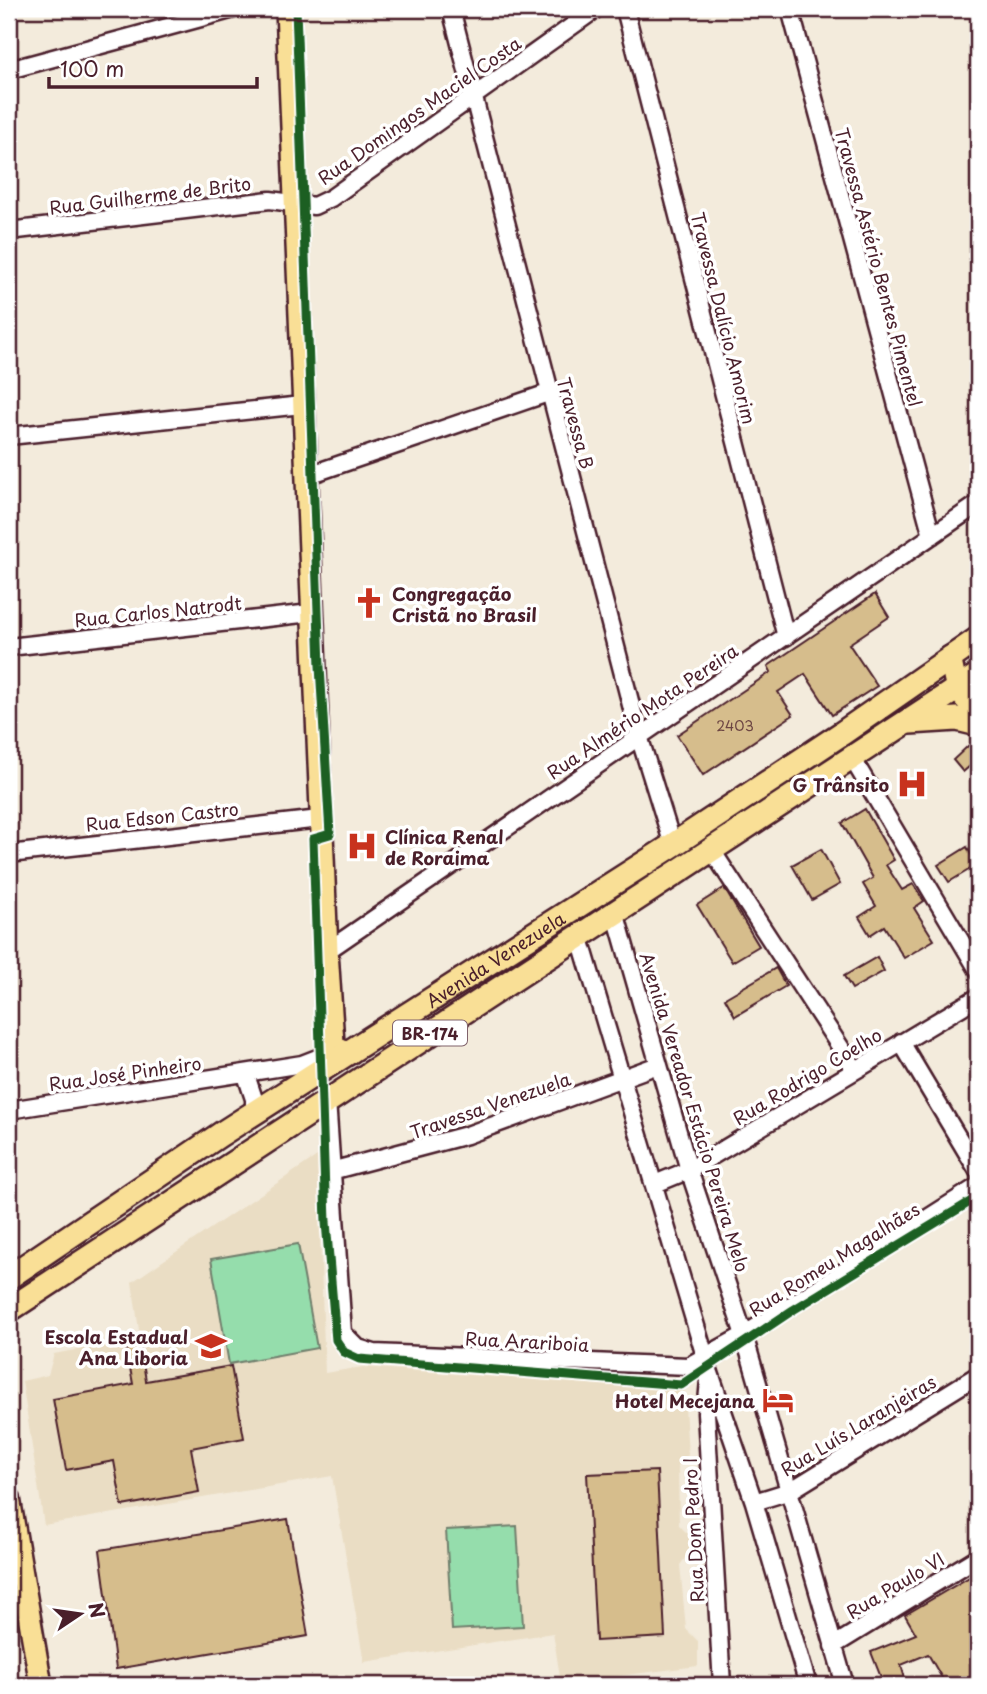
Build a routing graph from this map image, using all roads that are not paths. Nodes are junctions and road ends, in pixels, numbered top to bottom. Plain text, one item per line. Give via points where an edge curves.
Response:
1 (234, 9) edge
2 (288, 9) edge
3 (451, 9) edge
4 (596, 9) edge
5 (625, 9) edge
6 (789, 9) edge
7 (9, 70) edge
8 (473, 97) junction
9 (295, 204) junction
10 (9, 231) edge
11 (548, 393) junction
12 (302, 405) junction
13 (9, 436) edge
14 (306, 476) junction
15 (978, 504) edge
16 (932, 536) junction
17 (311, 613) junction
18 (786, 637) junction
19 (978, 639) edge
20 (9, 647) edge
21 (952, 656) junction
22 (978, 668) edge
23 (978, 675) edge
24 (957, 690) junction
25 (978, 713) edge
26 (906, 722) junction
27 (978, 724) edge
28 (639, 736) junction
29 (852, 758) junction
30 (320, 819) junction
31 (673, 845) junction
32 (711, 849) junction
33 (9, 854) edge
34 (615, 912) junction
35 (579, 935) junction
36 (327, 951) junction
37 (978, 970) edge
38 (978, 997) edge
39 (427, 1002) junction
40 (435, 1030) junction
41 (901, 1042) junction
42 (341, 1048) junction
43 (659, 1065) junction
44 (854, 1068) junction
45 (246, 1075) junction
46 (622, 1079) junction
47 (327, 1100) junction
48 (9, 1110) edge
49 (254, 1113) junction
50 (168, 1170) junction
51 (689, 1170) junction
52 (331, 1171) junction
53 (978, 1171) edge
54 (655, 1184) junction
55 (978, 1186) edge
56 (181, 1195) junction
57 (9, 1277) edge
58 (9, 1310) edge
59 (744, 1335) junction
60 (707, 1365) junction
61 (978, 1375) edge
62 (790, 1490) junction
63 (9, 1498) edge
64 (754, 1503) junction
65 (978, 1557) edge
66 (17, 1597) edge
67 (833, 1646) junction
68 (41, 1685) edge
69 (722, 1685) edge
70 (808, 1685) edge
71 (845, 1685) edge

1 - 7 street
2 - 9 main road
3 - 8 street, Travessa B
4 - 8 street, Rua Domingos Maciel Costa
5 - 18 street, Travessa Dalício Amorim
6 - 16 street, Travessa Astério Bentes Pimentel
8 - 9 street, Rua Domingos Maciel Costa via 331,198 314,205
8 - 11 street, Travessa B
9 - 10 street, Rua Guilherme de Brito via 270,200
9 - 12 main road
11 - 14 street
11 - 28 street, Travessa B
12 - 13 street
12 - 14 main road
14 - 17 main road
15 - 16 street, Rua Almério Mota Pereira
16 - 18 street, Rua Almério Mota Pereira
17 - 20 street, Rua Carlos Natrodt
17 - 30 main road
18 - 28 street, Rua Almério Mota Pereira
19 - 21 highway, Avenida Venezuela / BR-174
21 - 22 main road
21 - 24 main road
21 - 31 highway, Avenida Venezuela / BR-174
23 - 24 highway, Avenida Venezuela / BR-174
24 - 25 main road
24 - 26 highway, Avenida Venezuela / BR-174
26 - 27 highway via 957,719
26 - 29 highway, Avenida Venezuela / BR-174
28 - 31 street, Travessa B
28 - 36 street, Rua Almério Mota Pereira
29 - 32 highway, Avenida Venezuela / BR-174
29 - 37 street
30 - 33 street, Rua Edson Castro
30 - 36 main road
31 - 39 highway, Avenida Venezuela / BR-174
32 - 34 highway, Avenida Venezuela / BR-174
32 - 44 street
34 - 35 highway, Avenida Venezuela / BR-174
34 - 43 street, Avenida Vereador Estácio Pereira Melo
35 - 40 highway, Avenida Venezuela / BR-174
35 - 46 street
36 - 42 main road
38 - 41 street, Rua Rodrigo Coelho
39 - 40 highway via 444,1008 444,1018
39 - 42 highway, Avenida Venezuela / BR-174
40 - 47 highway, Avenida Venezuela / BR-174
41 - 44 street, Rua Rodrigo Coelho
41 - 53 street
42 - 45 street, Rua José Pinheiro via 303,1064
42 - 49 highway, Avenida Venezuela / BR-174
43 - 46 street, Travessa Venezuela
43 - 51 street, Avenida Vereador Estácio Pereira Melo
44 - 51 street, Rua Rodrigo Coelho
45 - 48 street, Rua José Pinheiro
45 - 49 street
46 - 52 street, Travessa Venezuela via 467,1135
46 - 54 street
47 - 52 street
47 - 56 highway, Avenida Venezuela / BR-174
49 - 50 highway, Avenida Venezuela / BR-174
50 - 56 highway via 156,1184 155,1197 161,1203
50 - 57 highway, Avenida Venezuela / BR-174
51 - 54 street, Rua Rodrigo Coelho
51 - 59 street, Avenida Vereador Estácio Pereira Melo
52 - 60 street, Rua Arariboia via 341,1319 349,1342 358,1349 671,1367
54 - 60 street
55 - 59 street, Rua Romeu Magalhães
56 - 58 highway, Avenida Venezuela / BR-174
59 - 60 street, Rua Romeu Magalhães
59 - 62 street, Avenida Vereador Estácio Pereira Melo
60 - 64 street
60 - 69 street, Rua Dom Pedro I via 706,1427
61 - 62 street, Rua Luís Laranjeiras
62 - 64 street, Rua Luís Laranjeiras
62 - 67 street, Avenida Vereador Estácio Pereira Melo
63 - 66 main road
64 - 70 street
65 - 67 street, Rua Paulo VI
66 - 68 main road
67 - 71 street, Avenida Vereador Estácio Pereira Melo

